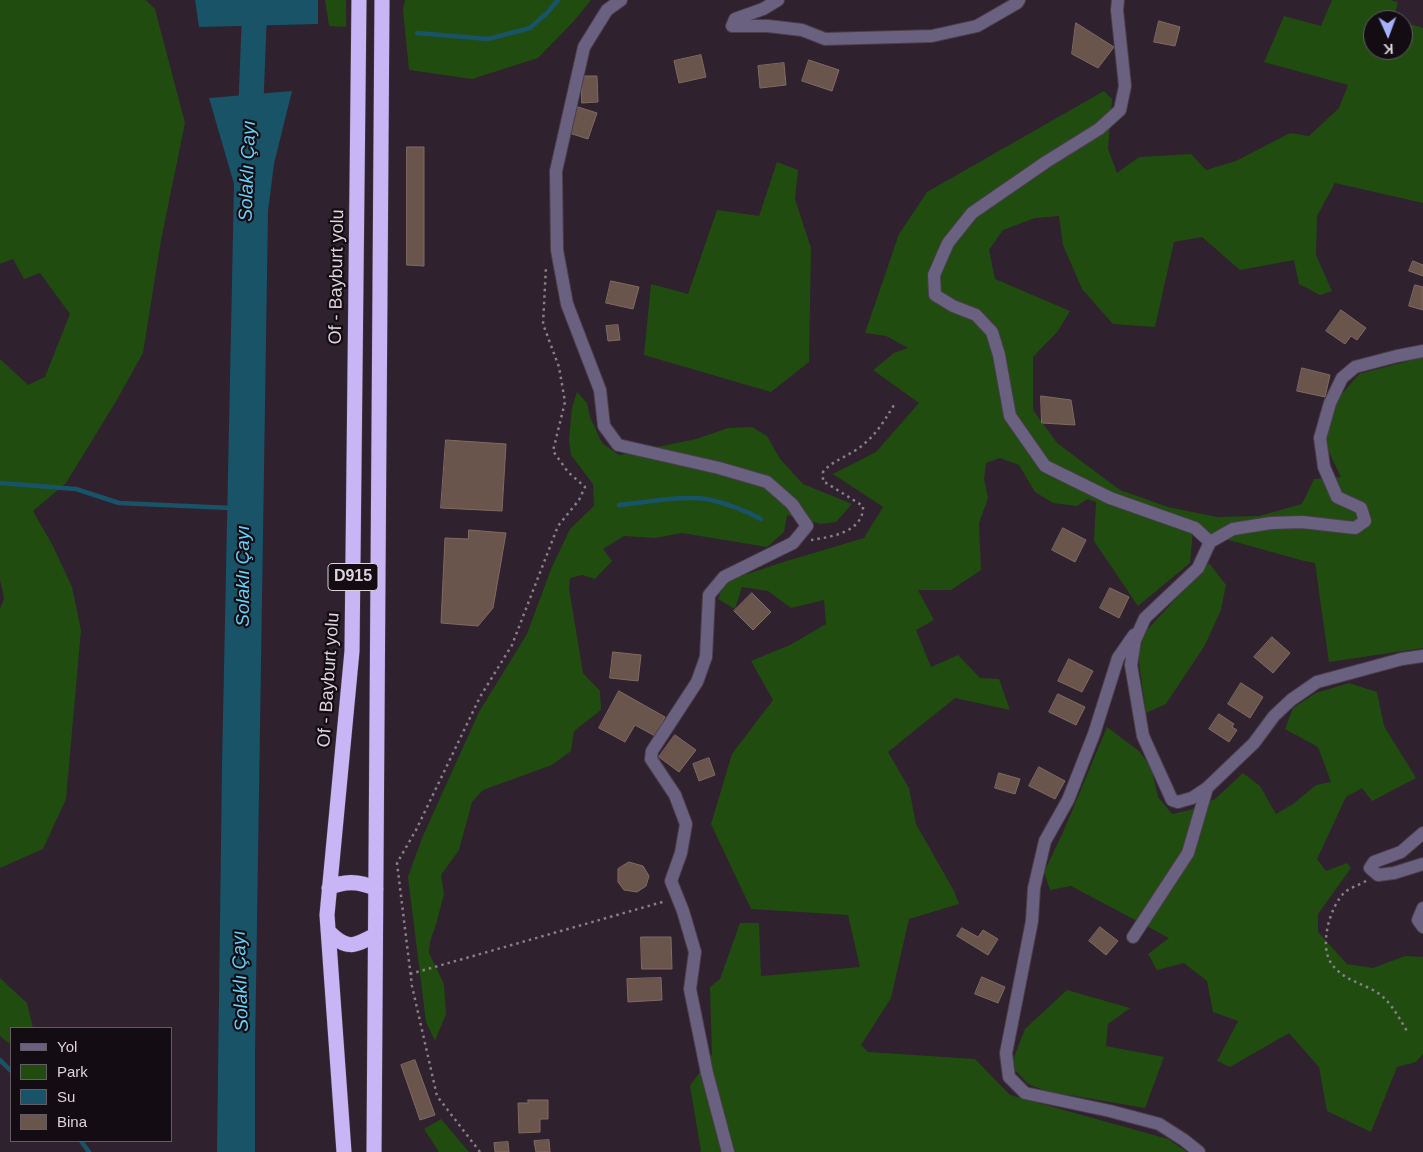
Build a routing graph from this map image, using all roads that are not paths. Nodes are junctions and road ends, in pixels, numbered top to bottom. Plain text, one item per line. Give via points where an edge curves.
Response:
1 (359, 0) edge
2 (382, 0) edge
3 (621, 0) edge
4 (778, 0) edge
5 (1018, 0) edge
6 (1118, 0) edge
7 (1423, 351) edge
8 (1210, 542) junction
9 (1145, 618) junction
10 (1423, 656) edge
11 (1206, 788) junction
12 (1423, 832) edge
13 (1423, 864) edge
14 (329, 888) junction
15 (376, 889) junction
16 (1423, 908) edge
17 (1423, 928) edge
18 (328, 931) junction
19 (375, 936) junction
20 (1133, 937) dead end
21 (344, 1152) edge
22 (374, 1152) edge
23 (728, 1152) edge
24 (1199, 1152) edge

1 - 14 highway, Of - Bayburt yolu / D915 via 352,651
2 - 15 highway, D915
3 - 23 street via 608,10 584,47 556,171 557,250 567,304 600,390 604,426 618,445 767,482 792,504 807,526 793,543 724,577 709,595 706,657 697,682 652,751 651,759 675,795 686,824 681,853 671,881 695,952 690,989
4 - 5 street via 735,19 732,26 802,30 825,39 932,36 976,26 1018,3
6 - 8 street via 1125,86 1120,110 1099,129 972,213 948,243 934,275 935,295 976,315 992,332 1010,416 1045,466 1110,498 1195,528
7 - 8 street via 1355,367 1342,378 1330,402 1320,438 1324,467 1336,497 1360,508 1365,522 1355,528 1302,522 1271,523 1233,529
8 - 9 street via 1198,568
9 - 11 street via 1135,640 1131,665 1143,736 1172,800 1178,802 1192,798
9 - 24 street via 1118,658 1094,734 1068,800 1045,841 1006,1053 1009,1076 1025,1093 1159,1124
10 - 11 street via 1317,682 1290,700 1254,743
11 - 20 street via 1188,854
12 - 13 street via 1401,852 1374,862 1370,868 1378,875
14 - 15 highway via 357,882
14 - 18 highway, Of - Bayburt yolu / D915
15 - 19 highway, D915
16 - 17 street via 1418,920
18 - 19 highway via 340,942 357,945
18 - 21 highway, Of - Bayburt yolu / D915
19 - 22 highway, D915

